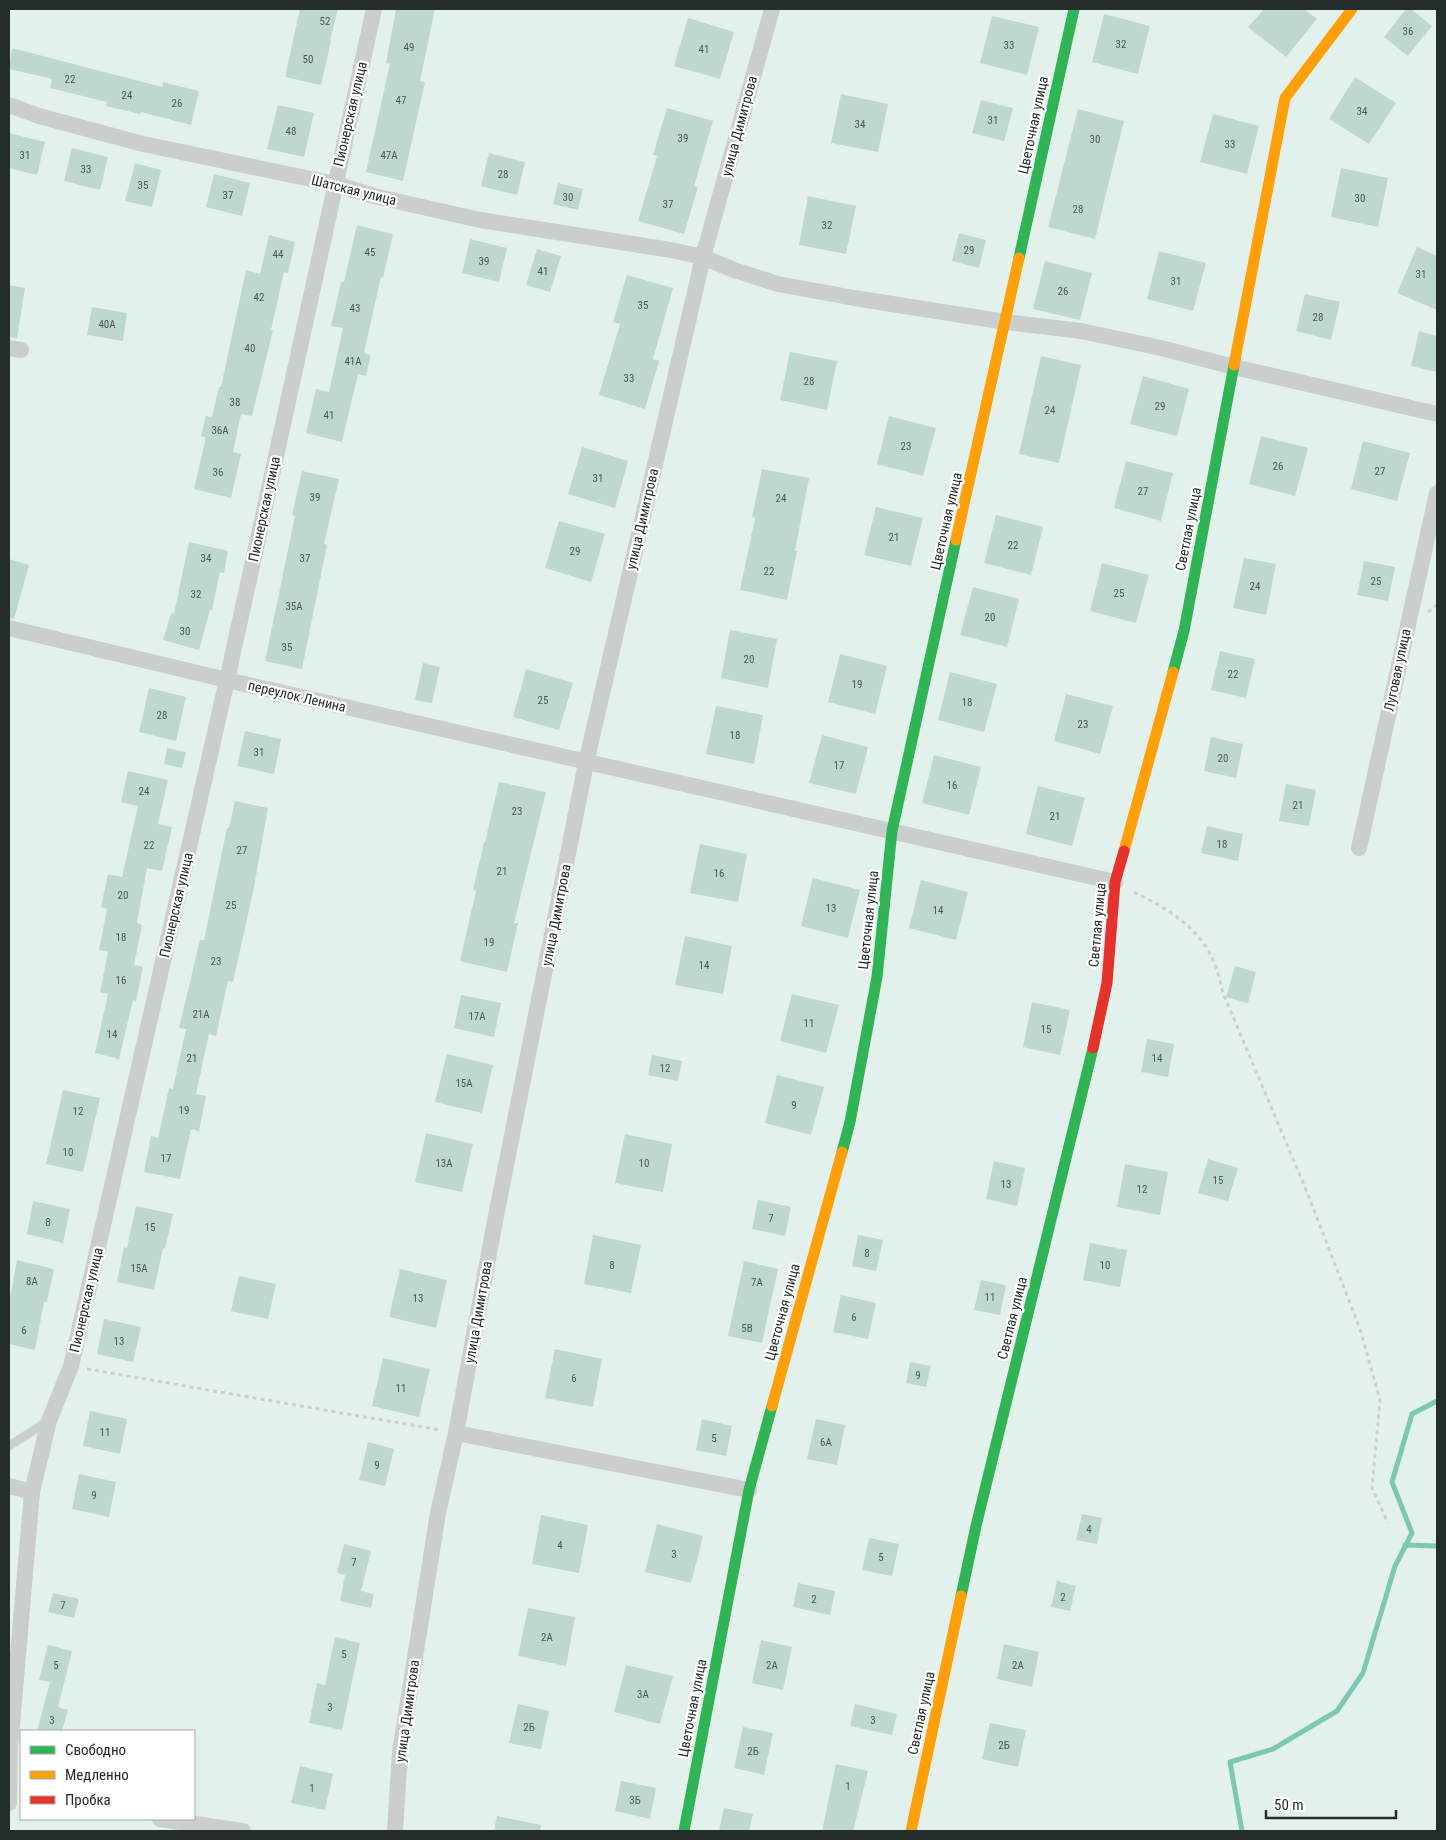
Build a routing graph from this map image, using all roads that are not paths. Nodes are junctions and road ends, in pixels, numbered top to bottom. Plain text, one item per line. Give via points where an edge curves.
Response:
1 (374, 9) edge
2 (772, 9) edge
3 (1074, 9) edge
4 (1352, 9) edge
5 (9, 105) edge
6 (335, 184) junction
7 (703, 257) junction
8 (1006, 322) junction
9 (1234, 367) junction
10 (1437, 414) edge
11 (1437, 493) edge
12 (9, 628) edge
13 (226, 680) junction
14 (586, 762) junction
15 (892, 831) junction
16 (1358, 848) dead end
17 (1114, 882) junction
18 (48, 1421) junction
19 (456, 1433) junction
20 (9, 1446) edge
21 (9, 1486) edge
22 (749, 1490) junction
23 (32, 1492) junction
24 (9, 1796) edge
25 (9, 1803) edge
26 (167, 1820) edge
27 (243, 1831) edge
28 (395, 1831) edge
29 (684, 1831) edge
30 (911, 1831) edge

1 - 6 street, Пионерская улица
2 - 7 street, улица Димитрова
3 - 8 street, Цветочная улица
4 - 9 street, Светлая улица via 1285,98
5 - 6 street, Шатская улица via 142,144
6 - 7 street, Шатская улица via 480,220
6 - 13 street, Пионерская улица
7 - 8 street, Шатская улица via 778,284
7 - 14 street, улица Димитрова
8 - 9 street, Шатская улица via 1081,331
8 - 15 street, Цветочная улица
9 - 10 street, Шатская улица
9 - 17 street, Светлая улица via 1184,631
11 - 16 street, Луговая улица
12 - 13 street, переулок Ленина
13 - 14 street, переулок Ленина
13 - 18 street, Пионерская улица via 71,1366
14 - 15 street, переулок Ленина
14 - 19 street, улица Димитрова
15 - 17 street, переулок Ленина
15 - 22 street, Цветочная улица via 877,977 850,1122
17 - 30 street, Светлая улица via 1107,983 976,1526
18 - 20 lane
18 - 23 street, Пионерская улица
19 - 22 street
19 - 28 street, улица Димитрова via 438,1513 400,1752
21 - 23 street
22 - 29 street, Цветочная улица
23 - 24 street, Пионерская улица via 10,1748
24 - 25 street, Пионерская улица
26 - 27 street

